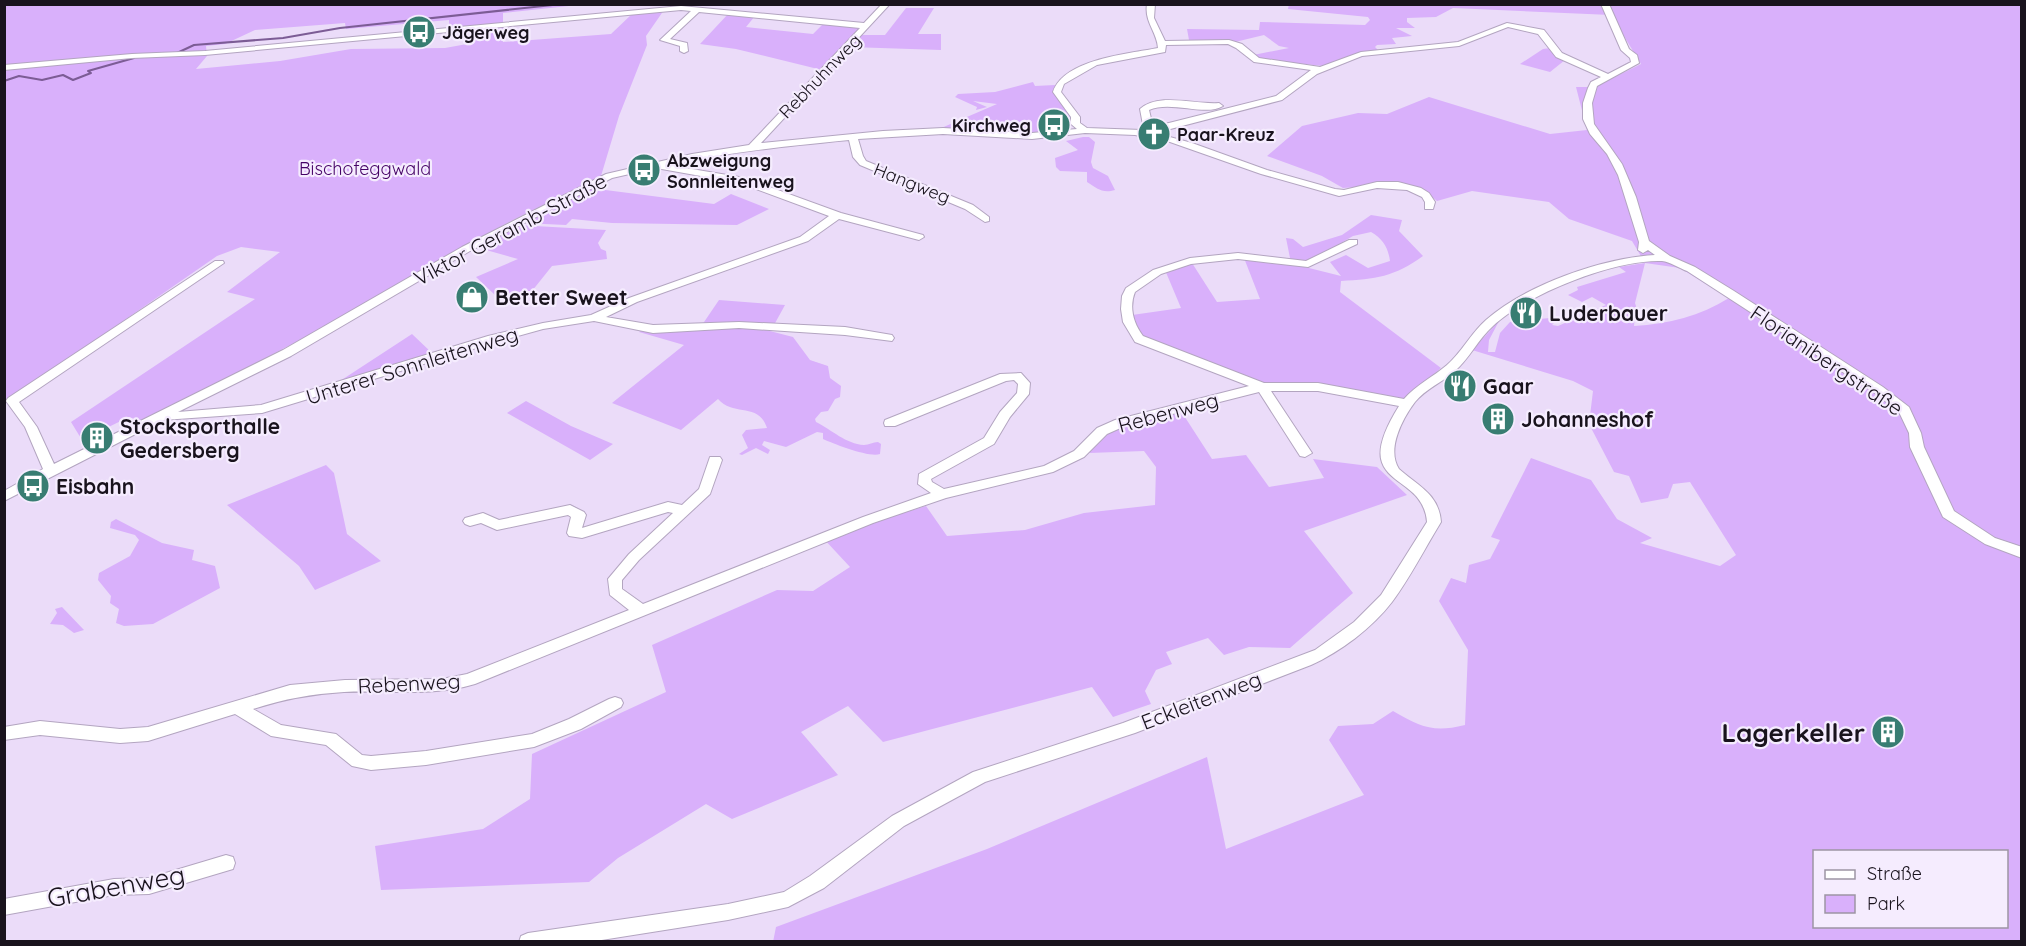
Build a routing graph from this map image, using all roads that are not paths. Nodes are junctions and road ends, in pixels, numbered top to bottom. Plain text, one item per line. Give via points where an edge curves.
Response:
1 (737, 4) edge
2 (887, 4) edge
3 (1151, 4) edge
4 (1605, 4) edge
5 (678, 6) edge
6 (698, 9) junction
7 (730, 12) junction
8 (867, 26) junction
9 (1162, 43) junction
10 (684, 51) dead end
11 (4, 68) edge
12 (1320, 69) junction
13 (1606, 76) junction
14 (1222, 106) dead end
15 (1080, 129) junction
16 (1145, 132) junction
17 (853, 137) junction
18 (752, 147) junction
19 (652, 166) junction
20 (1429, 207) dead end
21 (837, 215) junction
22 (985, 219) dead end
23 (919, 237) dead end
24 (1353, 242) dead end
25 (1644, 242) junction
26 (1666, 258) junction
27 (1637, 259) junction
28 (219, 263) dead end
29 (594, 318) junction
30 (888, 338) dead end
31 (1262, 387) junction
32 (1408, 404) junction
33 (158, 417) junction
34 (890, 423) dead end
35 (1305, 453) dead end
36 (715, 460) dead end
37 (50, 471) junction
38 (942, 494) junction
39 (4, 497) edge
40 (680, 514) junction
41 (470, 521) dead end
42 (2022, 553) edge
43 (641, 611) junction
44 (615, 703) dead end
45 (238, 708) junction
46 (4, 734) edge
47 (226, 863) dead end
48 (4, 907) edge
49 (528, 942) edge

1 - 7 street
2 - 8 street, Rebhuhnweg
3 - 9 street via 1151,24
4 - 13 street via 1625,50 1636,60 1634,66
5 - 6 street
5 - 11 street via 205,53
6 - 7 street
6 - 10 street via 664,39 684,45
7 - 8 street
8 - 18 street, Rebhuhnweg
9 - 12 street via 1233,43 1257,60
9 - 15 street via 1164,49 1160,52 1094,63 1060,83 1058,92
12 - 13 street via 1370,52 1459,44 1513,25 1541,32 1559,55
12 - 16 street via 1279,98
13 - 25 street via 1591,90 1588,121 1618,167
14 - 16 street via 1148,106 1144,109
15 - 16 street
15 - 17 street, Viktor Geramb-Straße via 1032,136 930,131
16 - 20 street via 1343,194 1365,187 1412,189 1425,194
17 - 18 street, Viktor Geramb-Straße
17 - 22 street, Hangweg via 863,163 969,207
18 - 19 street, Viktor Geramb-Straße
19 - 21 street via 742,180
19 - 33 street, Viktor Geramb-Straße via 609,176 513,224 287,353
21 - 23 street
21 - 29 street, Unterer Sonnleitenweg via 804,239
24 - 31 street via 1308,264 1238,256 1190,261 1157,272 1130,290 1126,308 1139,339
25 - 26 street, Florianibergstraße
25 - 27 street
26 - 27 street, Eckleitenweg
26 - 42 street, Florianibergstraße via 1730,293 1905,410 1916,433 1917,447 1948,514 1990,541
27 - 32 street, Eckleitenweg via 1563,282 1505,311 1489,322 1452,367
28 - 37 street via 12,401 31,427
29 - 30 street, Unterer Sonnleitenweg via 653,329 739,325 845,331
29 - 33 street, Unterer Sonnleitenweg via 492,339 262,409
31 - 32 street, Rebenweg via 1318,387
31 - 35 street
31 - 38 street, Rebenweg via 1120,423 1102,431 1078,454 1048,470
32 - 49 street, Eckleitenweg via 1389,440 1386,456 1391,470 1430,501 1434,522 1386,599 1359,626 1321,654 1129,728 979,777 898,821 789,899 711,915
33 - 37 street, Viktor Geramb-Straße
34 - 38 street via 1001,378 1015,376 1024,383 1025,392 989,441 924,477 925,484
36 - 40 street via 705,491
37 - 39 street, Viktor Geramb-Straße
38 - 43 street, Rebenweg
40 - 41 street via 678,508 668,507 582,533 573,530 579,515 575,511 497,525 483,519
40 - 43 street via 615,579 615,591
43 - 45 street, Rebenweg via 469,680 442,685 308,688
44 - 45 street via 534,741 371,763 358,760 330,739 277,731
45 - 46 street, Rebenweg via 148,734 120,736 59,728
47 - 48 street, Grabenweg via 149,886 114,887

